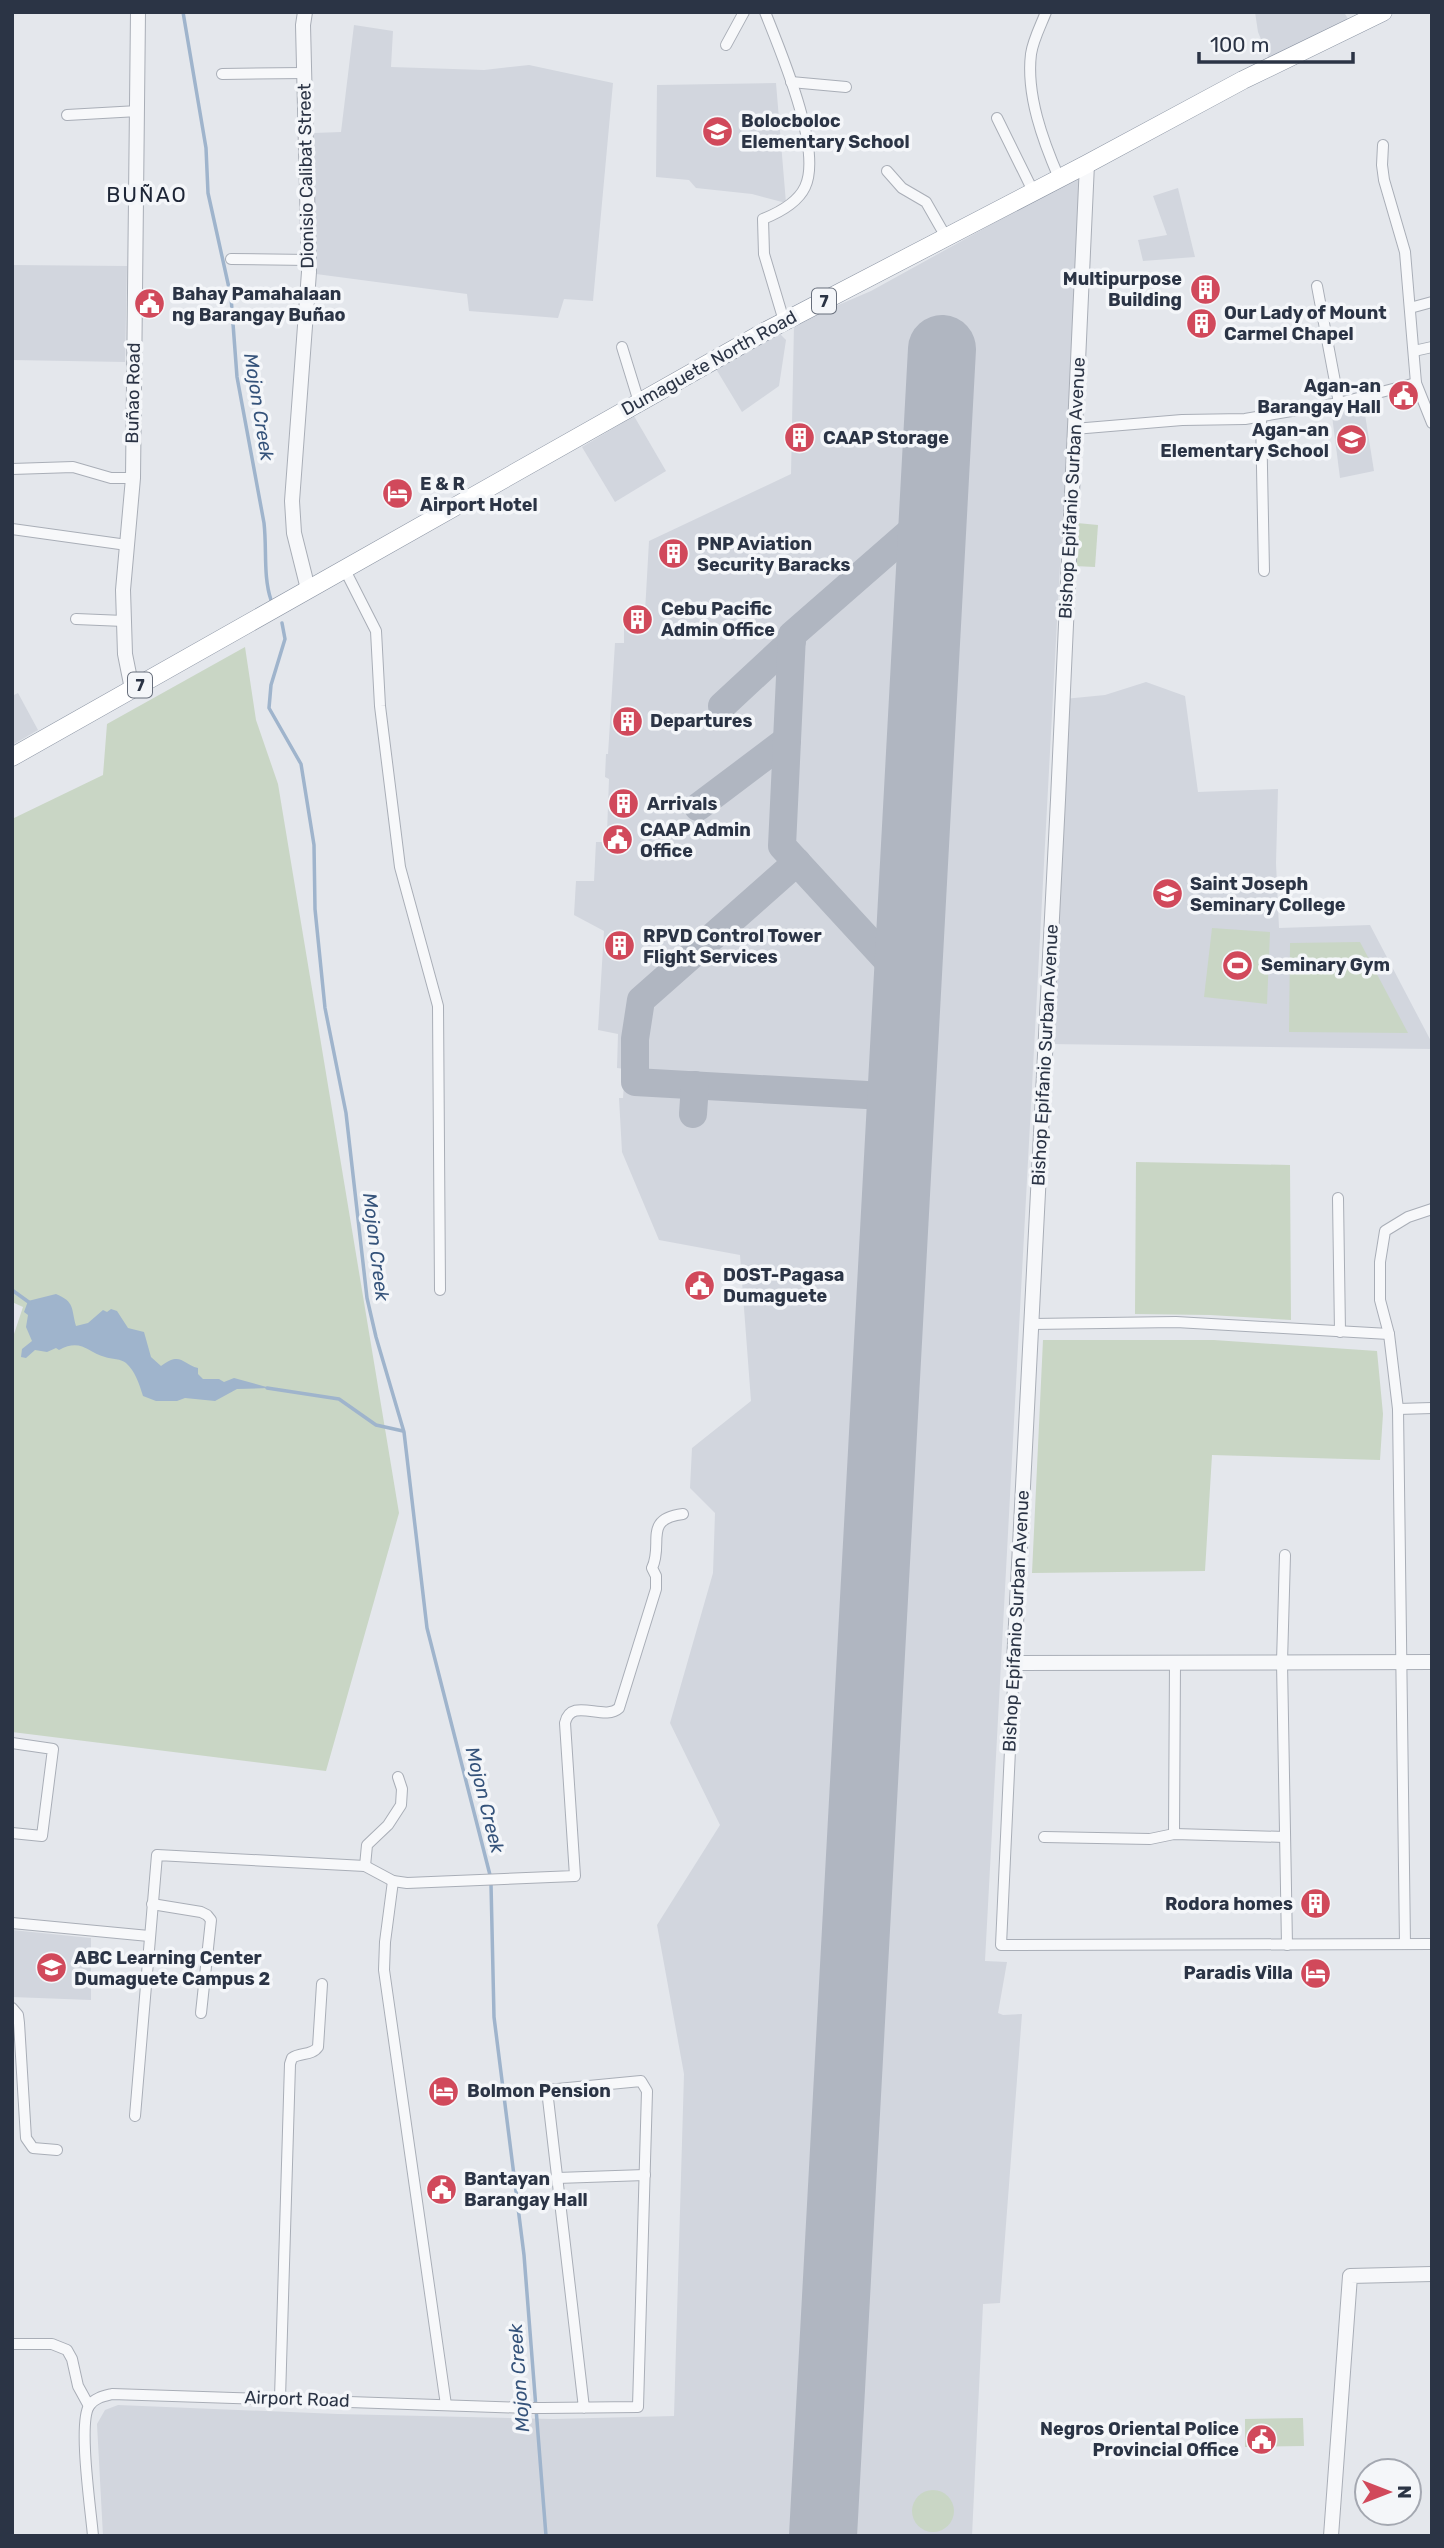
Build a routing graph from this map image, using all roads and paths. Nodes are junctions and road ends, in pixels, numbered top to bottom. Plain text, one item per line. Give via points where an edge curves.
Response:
1 (138, 12) edge
2 (305, 12) edge
3 (744, 12) edge
4 (765, 12) edge
5 (1046, 12) edge
6 (1383, 12) edge
7 (726, 45) dead end
8 (304, 73) junction
9 (222, 74) dead end
10 (790, 82) junction
11 (846, 87) dead end
12 (138, 111) junction
13 (67, 115) dead end
14 (997, 118) dead end
15 (1383, 145) dead end
16 (1087, 164) junction
17 (887, 171) dead end
18 (1059, 178) junction
19 (1033, 191) junction
20 (946, 237) junction
21 (231, 259) dead end
22 (309, 260) junction
23 (1317, 286) dead end
24 (1432, 302) edge
25 (1410, 308) junction
26 (784, 321) junction
27 (1432, 347) edge
28 (622, 348) dead end
29 (1414, 351) junction
30 (1416, 383) junction
31 (639, 402) junction
32 (1339, 403) junction
33 (1261, 416) junction
34 (1432, 424) edge
35 (1074, 429) junction
36 (12, 469) edge
37 (133, 478) junction
38 (12, 528) edge
39 (127, 545) junction
40 (345, 570) junction
41 (1264, 571) dead end
42 (308, 589) junction
43 (76, 619) dead end
44 (124, 621) junction
45 (132, 689) junction
46 (12, 757) edge
47 (1338, 1198) dead end
48 (1432, 1209) edge
49 (440, 1290) dead end
50 (1032, 1324) junction
51 (1340, 1332) junction
52 (1388, 1334) junction
53 (1432, 1408) edge
54 (1398, 1409) junction
55 (682, 1514) dead end
56 (1285, 1555) dead end
57 (1175, 1662) junction
58 (1282, 1662) junction
59 (1401, 1662) junction
60 (1432, 1662) edge
61 (1014, 1663) junction
62 (12, 1743) edge
63 (398, 1777) dead end
64 (12, 1833) edge
65 (1174, 1834) junction
66 (1044, 1837) dead end
67 (1285, 1838) junction
68 (365, 1866) junction
69 (393, 1881) junction
70 (152, 1904) junction
71 (12, 1923) edge
72 (149, 1936) junction
73 (1405, 1944) junction
74 (1432, 1944) edge
75 (1287, 1945) junction
76 (322, 1984) dead end
77 (12, 2008) edge
78 (201, 2013) dead end
79 (135, 2116) dead end
80 (57, 2150) dead end
81 (645, 2175) junction
82 (557, 2178) junction
83 (1432, 2274) edge
84 (12, 2344) edge
85 (280, 2398) junction
86 (446, 2405) junction
87 (89, 2406) junction
88 (584, 2408) junction
89 (93, 2536) edge
90 (1331, 2536) edge

1 - 12 street, Buñao Road
2 - 8 street, Dionisio Calibat Street
3 - 7 street
4 - 10 street
5 - 18 street via 1031,53 1032,84 1047,149
6 - 16 highway, Dumaguete North Road / 7
8 - 9 street
8 - 22 street, Dionisio Calibat Street
10 - 11 street
10 - 26 street via 808,138 809,172 795,200 763,219 764,254
12 - 13 street
12 - 37 street, Buñao Road
14 - 19 street
15 - 25 street via 1384,180 1405,252
16 - 18 highway, Dumaguete North Road / 7
16 - 35 street, Bishop Epifanio Surban Avenue
17 - 20 street via 902,188 926,202
18 - 19 highway, Dumaguete North Road / 7
19 - 20 highway, Dumaguete North Road / 7
20 - 26 highway, Dumaguete North Road / 7
21 - 22 street
22 - 42 street, Dionisio Calibat Street via 292,501 294,533
23 - 32 street
24 - 25 street
25 - 29 street
26 - 31 highway, Dumaguete North Road / 7
27 - 29 street
28 - 31 street
29 - 30 street
30 - 32 street
30 - 34 street
31 - 40 highway, Dumaguete North Road / 7
32 - 33 street
33 - 35 street
33 - 41 street
35 - 50 street, Bishop Epifanio Surban Avenue
36 - 37 street via 73,467 111,478
37 - 39 street, Buñao Road
38 - 39 street
39 - 44 street, Buñao Road
40 - 42 highway, Dumaguete North Road / 7
40 - 49 street via 376,631 380,706 400,867 438,1006
42 - 45 highway, Dumaguete North Road / 7
43 - 44 street
44 - 45 street, Buñao Road
45 - 46 highway, 7
47 - 51 street
48 - 52 street via 1385,1231 1380,1300
50 - 51 street via 1176,1322
50 - 61 street, Bishop Epifanio Surban Avenue
51 - 52 street
52 - 54 street
53 - 54 street
54 - 59 street
55 - 69 street via 660,1522 656,1529 652,1568 656,1589 619,1707 609,1712 571,1711 567,1716 575,1876
56 - 58 street
57 - 58 street
57 - 61 street
57 - 65 street
58 - 59 street
58 - 67 street
59 - 60 street
59 - 73 street
61 - 75 street, Bishop Epifanio Surban Avenue via 1001,1945
62 - 64 street via 53,1749 42,1836
63 - 68 street via 401,1805 368,1845
65 - 66 street via 1150,1839
65 - 67 street
67 - 75 street
68 - 69 street
68 - 70 street via 157,1855
69 - 86 street via 384,1970
70 - 72 street
70 - 78 street via 201,1912 211,1920
71 - 72 street
72 - 79 street
73 - 74 street
73 - 75 street
76 - 85 street via 318,2047 292,2057 290,2064
77 - 80 street via 19,2023 26,2137 33,2148
81 - 82 street
81 - 82 street via 647,2091 641,2081 547,2090
81 - 88 street, Airport Road via 638,2407
82 - 88 street
83 - 90 street via 1350,2276
84 - 87 street via 52,2344 67,2350
85 - 86 street, Airport Road
85 - 87 street, Airport Road via 122,2392 102,2396
86 - 88 street, Airport Road
87 - 89 street via 85,2433

